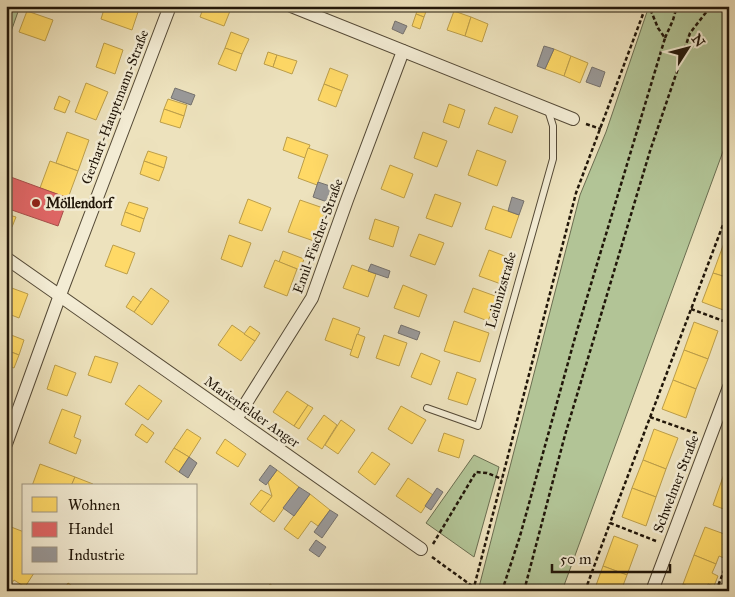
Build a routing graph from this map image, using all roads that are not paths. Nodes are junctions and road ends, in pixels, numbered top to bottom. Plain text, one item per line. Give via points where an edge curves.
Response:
1 (170, 6) edge
2 (291, 6) edge
3 (403, 51) junction
4 (548, 109) junction
5 (573, 119) dead end
6 (6, 258) edge
7 (60, 295) junction
8 (729, 387) edge
9 (427, 408) dead end
10 (236, 419) junction
11 (6, 444) edge
12 (424, 551) road end
13 (652, 591) edge

1 - 7 street, Gerhart-Hauptmann-Straße
2 - 3 street
3 - 4 street
3 - 10 street, Emil-Fischer-Straße via 312,298
4 - 5 street
4 - 9 lane, Leibnizstraße via 553,126 554,159 478,426
6 - 7 street, Marienfelder Anger
7 - 10 street, Marienfelder Anger
7 - 11 street, Gerhart-Hauptmann-Straße
8 - 13 street, Schwelmer Straße
10 - 12 street, Marienfelder Anger

